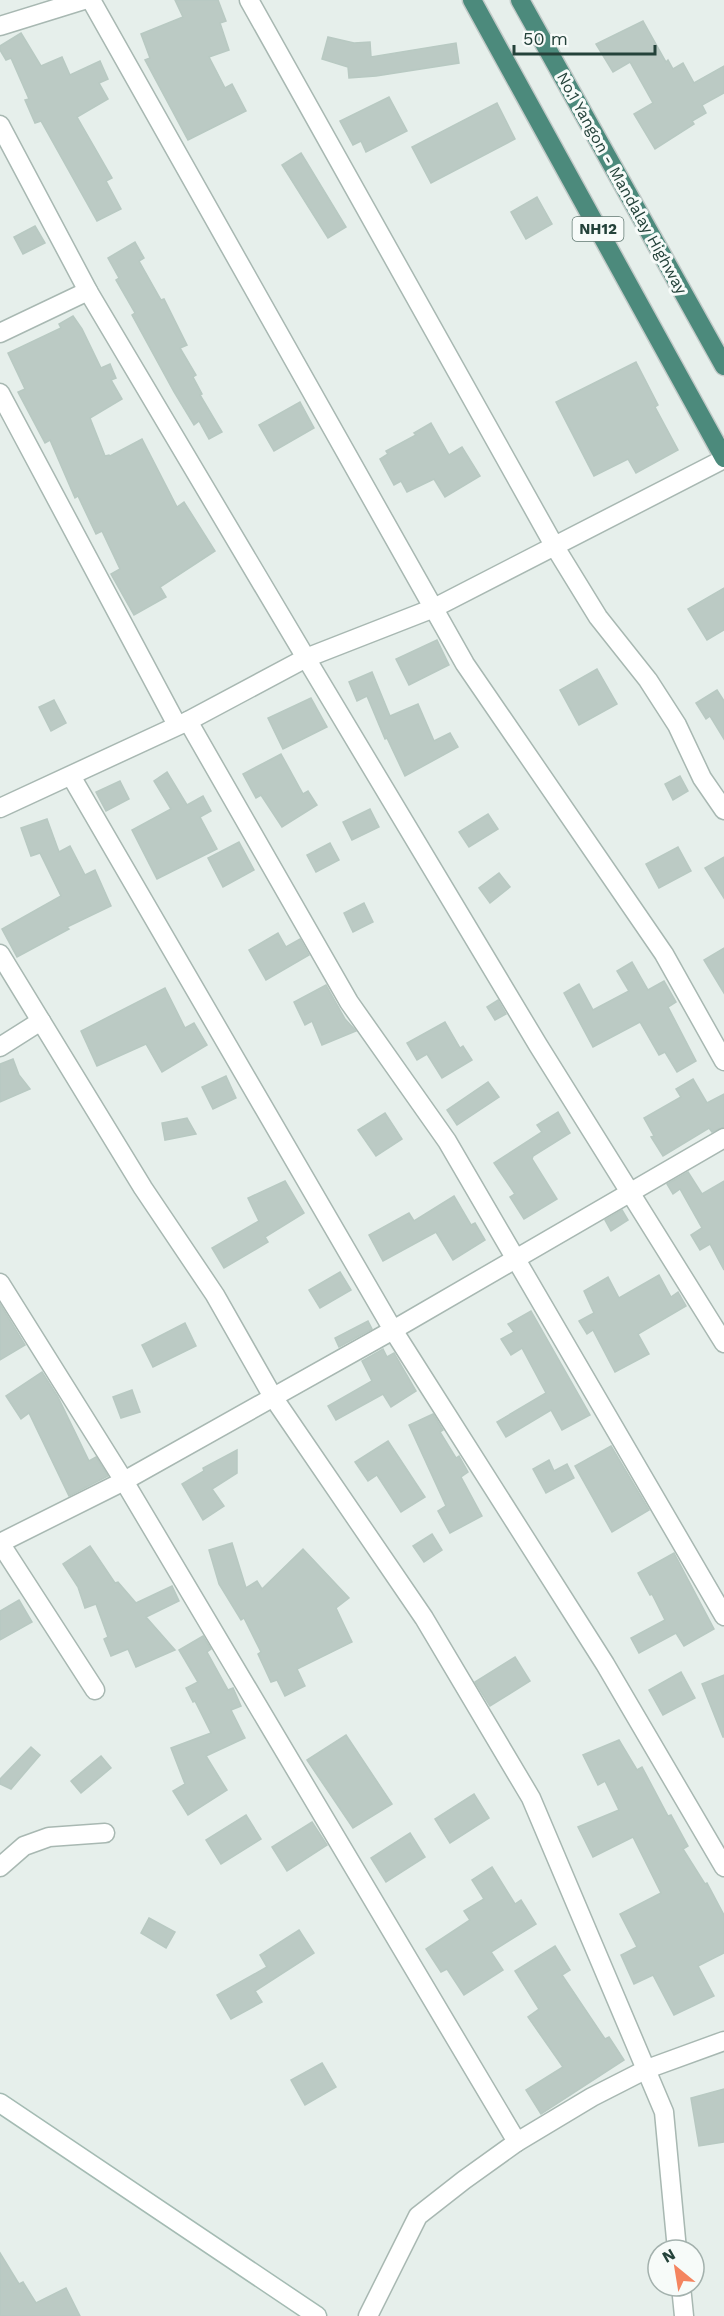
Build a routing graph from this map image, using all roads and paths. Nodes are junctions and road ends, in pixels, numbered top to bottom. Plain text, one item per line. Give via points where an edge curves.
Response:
1 (84, 0) edge
2 (91, 0) edge
3 (249, 0) edge
4 (472, 0) edge
5 (520, 0) edge
6 (0, 26) edge
7 (0, 125) edge
8 (88, 291) junction
9 (0, 333) edge
10 (724, 366) edge
11 (0, 393) edge
12 (724, 459) edge
13 (555, 547) junction
14 (434, 608) junction
15 (306, 658) junction
16 (183, 723) junction
17 (71, 776) junction
18 (0, 808) edge
19 (724, 810) edge
20 (0, 954) edge
21 (41, 1021) junction
22 (0, 1047) edge
23 (724, 1061) edge
24 (724, 1138) edge
25 (632, 1192) junction
26 (516, 1258) junction
27 (0, 1283) edge
28 (393, 1330) junction
29 (723, 1338) edge
30 (273, 1397) junction
31 (124, 1481) junction
32 (0, 1543) edge
33 (724, 1617) edge
34 (95, 1690) dead end
35 (105, 1833) dead end
36 (0, 1867) edge
37 (724, 1867) edge
38 (724, 2041) edge
39 (647, 2069) junction
40 (0, 2104) edge
41 (517, 2142) junction
42 (676, 2238) edge
43 (682, 2298) edge
44 (317, 2316) edge
45 (368, 2316) edge
46 (684, 2316) edge

1 - 6 street
2 - 14 street
3 - 13 street
4 - 12 highway, NH12
5 - 10 highway, No.1 Yangon - Mandalay Highway / NH12
7 - 8 street
8 - 9 street
8 - 15 street
11 - 16 street
12 - 13 street
13 - 14 street
13 - 19 street via 598,617 648,680 677,725 702,778
14 - 15 street
14 - 23 street via 465,664 664,954
15 - 16 street
15 - 25 street via 538,1045
16 - 17 street
16 - 26 street via 349,1002 447,1141
17 - 18 street
17 - 28 street
20 - 21 street
21 - 22 street
21 - 30 street via 143,1188 215,1294
24 - 25 street
25 - 26 street
25 - 29 street
26 - 28 street
26 - 33 street
27 - 31 street
28 - 30 street
28 - 37 street via 605,1664
30 - 31 street
30 - 39 street via 424,1618 531,1798
31 - 32 street
31 - 41 street
32 - 34 street
35 - 36 street via 49,1837 24,1846
38 - 39 street
39 - 41 street
39 - 42 street via 664,2112
40 - 44 street
41 - 45 street via 418,2216
43 - 46 street

